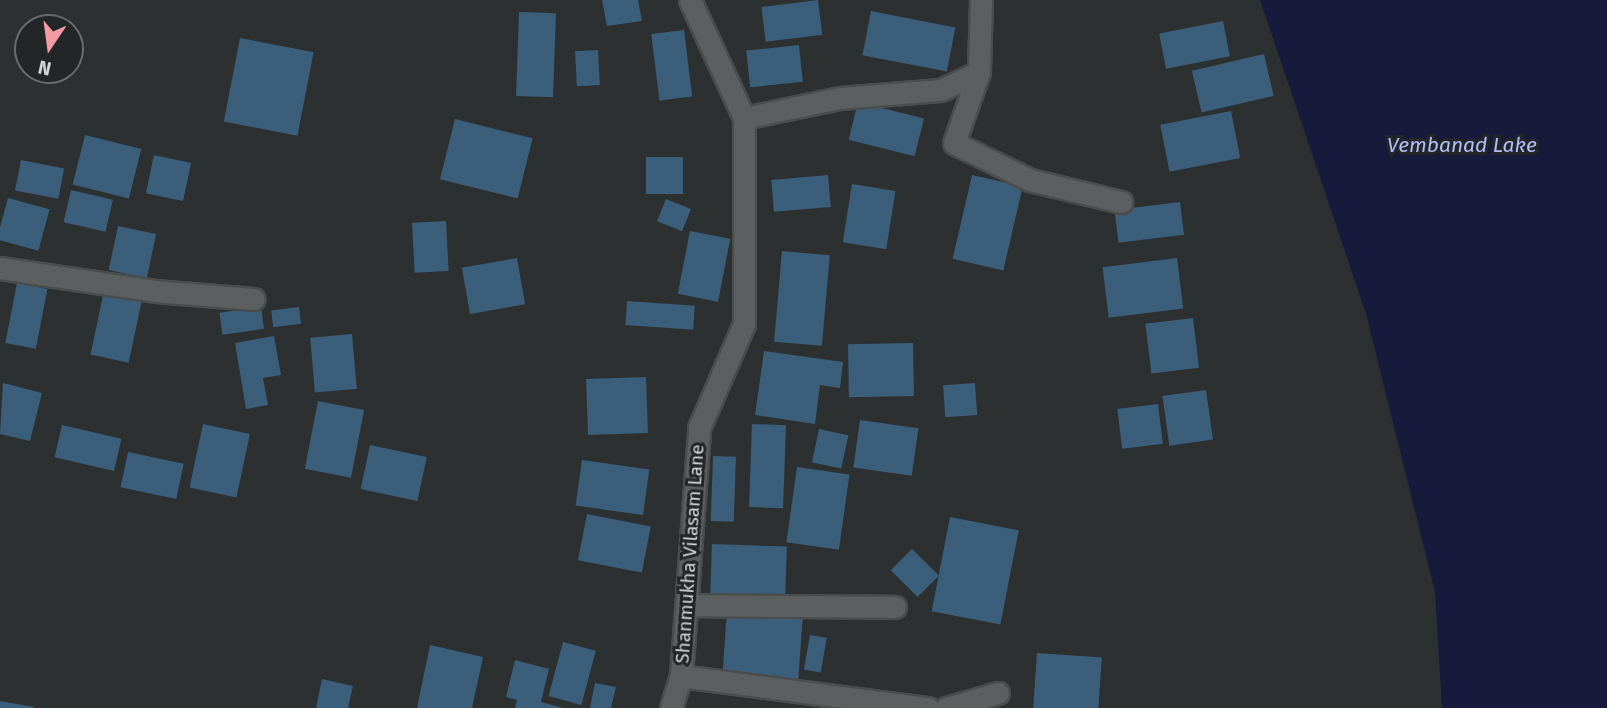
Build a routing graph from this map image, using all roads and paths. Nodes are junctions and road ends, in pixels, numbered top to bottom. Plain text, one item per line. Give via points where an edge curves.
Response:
1 (690, 0) edge
2 (981, 0) edge
3 (979, 72) junction
4 (744, 118) junction
5 (1121, 202) dead end
6 (0, 268) edge
7 (254, 299) dead end
8 (686, 605) junction
9 (895, 607) dead end
10 (681, 676) junction
11 (998, 692) dead end
12 (671, 708) edge
13 (928, 708) edge
14 (946, 708) edge

1 - 4 street, Shanmukha Vilasam Lane
2 - 3 street
3 - 4 street via 941,90 840,98
3 - 5 street via 954,143 1030,180
4 - 8 street, Shanmukha Vilasam Lane via 744,324 699,428
6 - 7 street via 155,291
8 - 9 street
8 - 10 street, Shanmukha Vilasam Lane
10 - 12 street, Shanmukha Vilasam Lane
10 - 13 street
11 - 14 street

